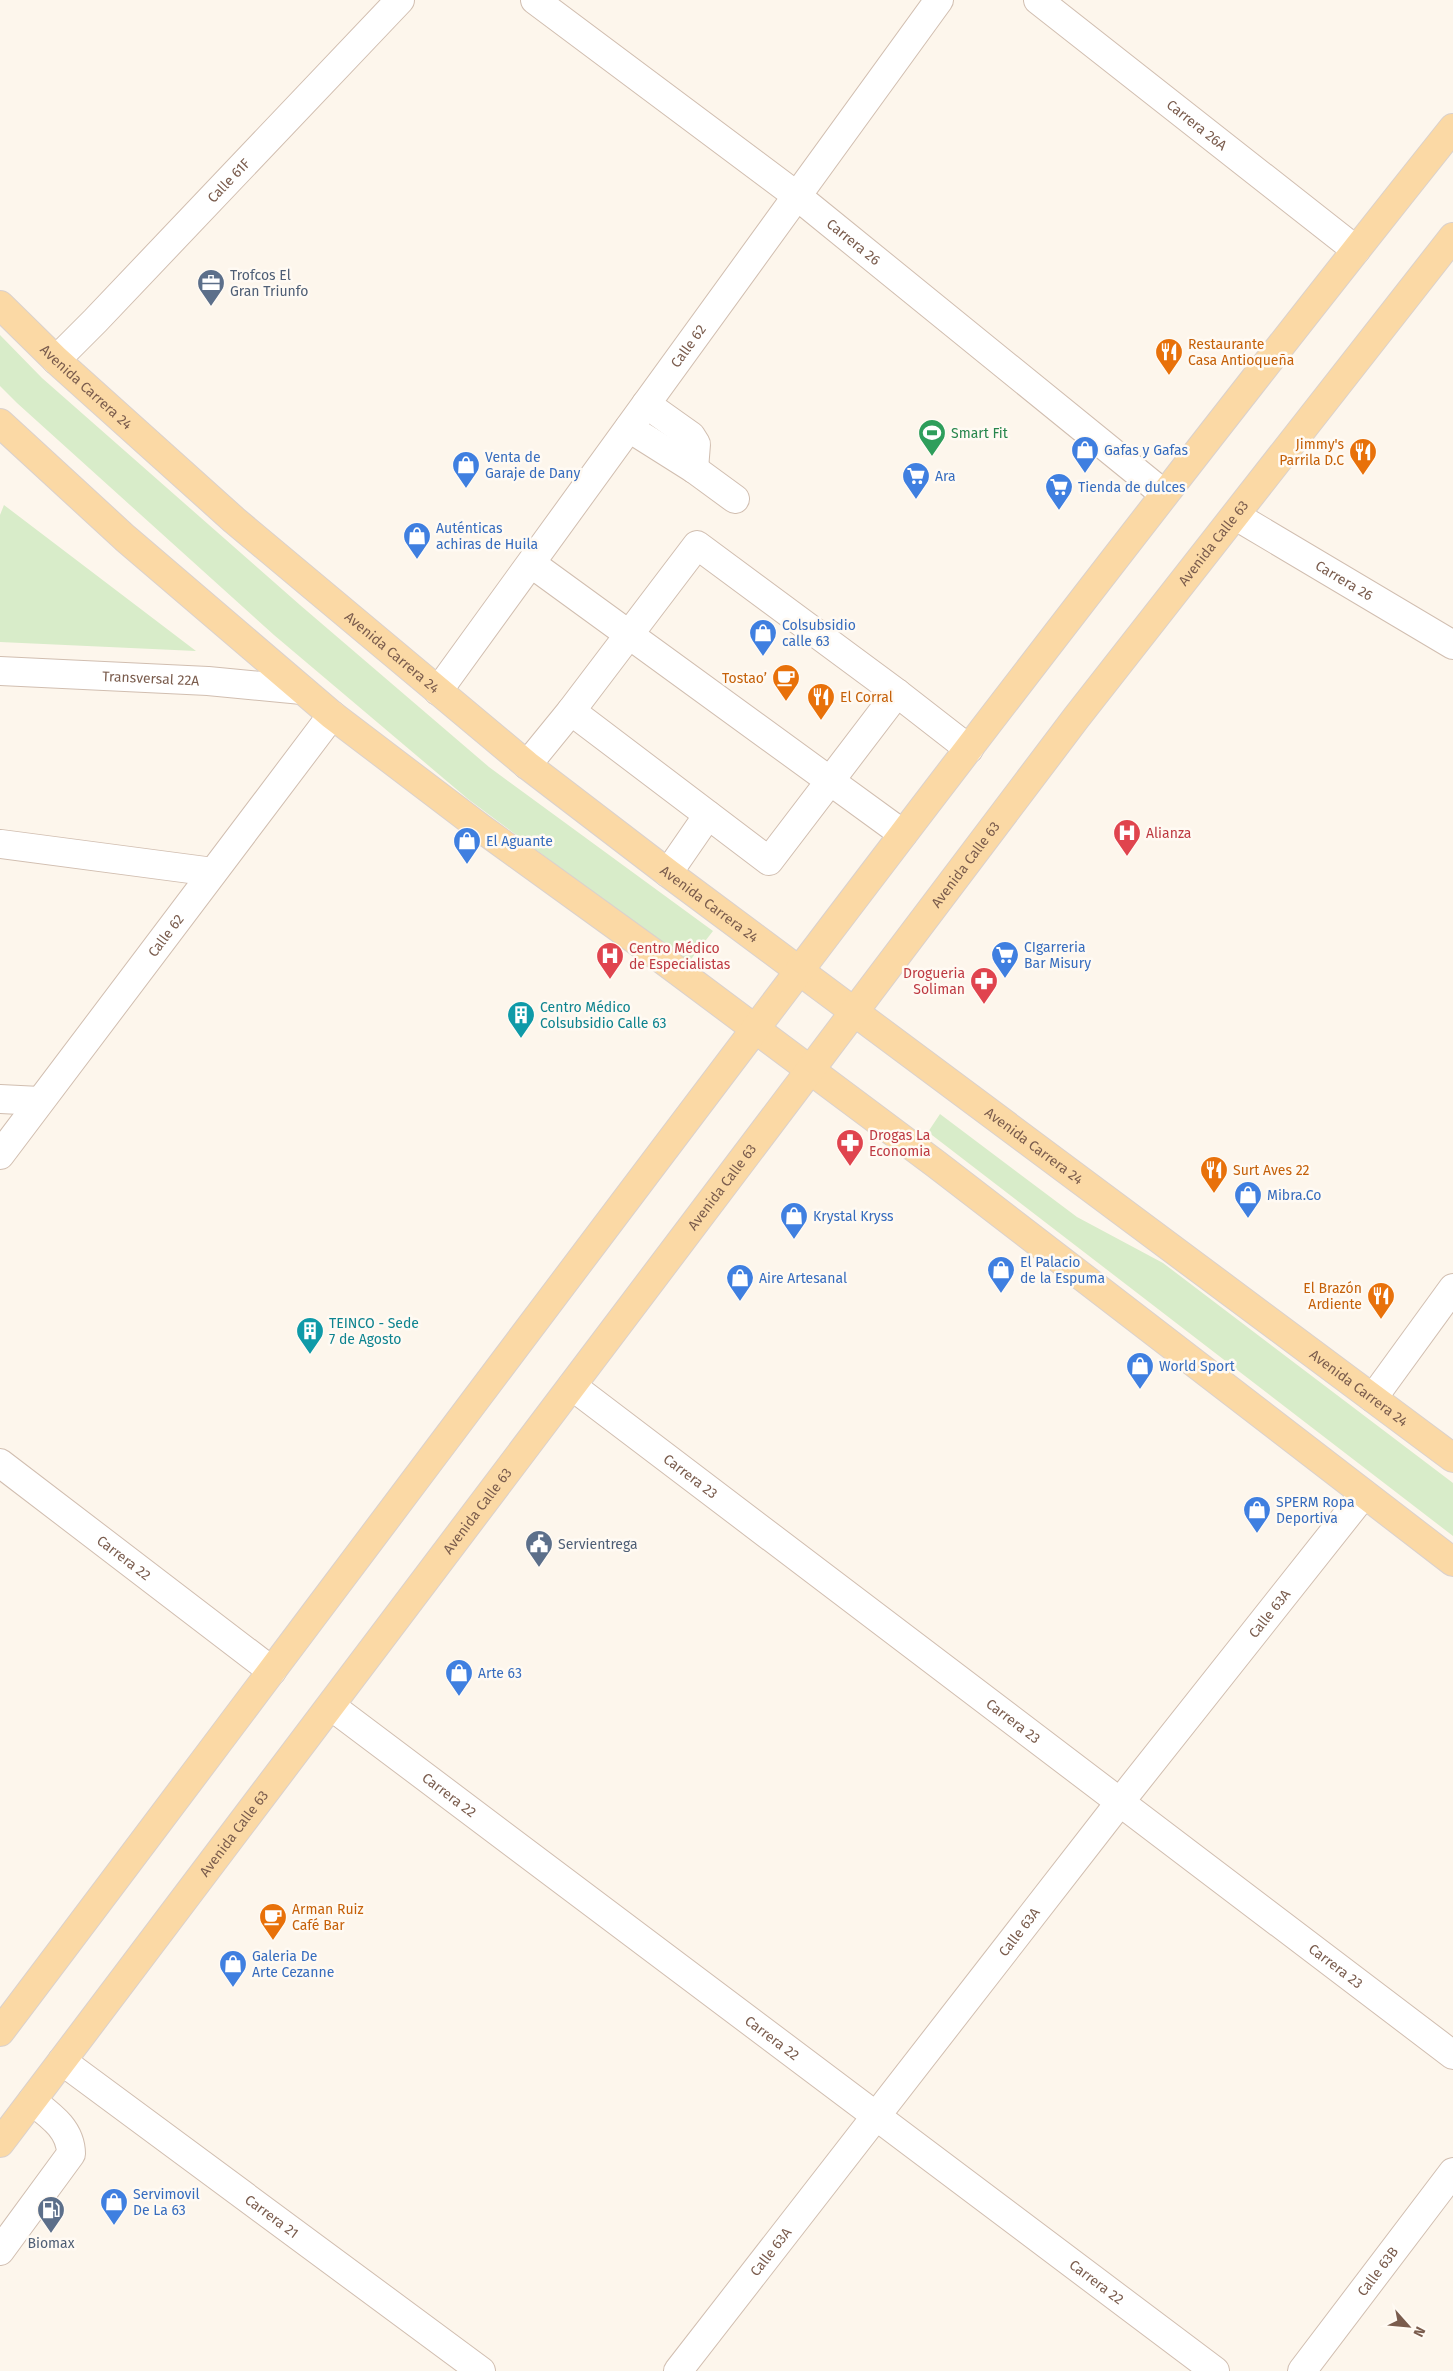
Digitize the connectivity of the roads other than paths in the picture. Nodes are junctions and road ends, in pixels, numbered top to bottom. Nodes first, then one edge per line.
1 (400, 0) edge
2 (535, 0) edge
3 (939, 0) edge
4 (1038, 0) edge
5 (1453, 128) edge
6 (797, 196) junction
7 (1453, 238) edge
8 (1356, 250) junction
9 (0, 305) edge
10 (56, 360) junction
11 (646, 404) junction
12 (0, 423) edge
13 (629, 428) junction
14 (694, 469) junction
15 (1164, 494) junction
16 (735, 499) dead end
17 (1236, 516) junction
18 (532, 564) junction
19 (628, 635) junction
20 (1453, 645) edge
21 (0, 671) edge
22 (302, 690) junction
23 (438, 691) junction
24 (897, 693) junction
25 (571, 711) junction
26 (332, 715) junction
27 (969, 749) junction
28 (527, 765) junction
29 (830, 782) junction
30 (708, 815) junction
31 (903, 834) junction
32 (2, 844) dead end
33 (213, 872) junction
34 (668, 873) junction
35 (799, 971) junction
36 (853, 1011) junction
37 (755, 1028) junction
38 (809, 1069) junction
39 (0, 1099) edge
40 (40, 1101) junction
41 (0, 1155) edge
42 (1453, 1288) edge
43 (572, 1386) junction
44 (1373, 1398) junction
45 (1453, 1458) edge
46 (0, 1463) edge
47 (1364, 1494) junction
48 (1453, 1562) edge
49 (272, 1671) junction
50 (330, 1706) junction
51 (1120, 1802) junction
52 (0, 2032) edge
53 (1453, 2055) edge
54 (62, 2061) junction
55 (32, 2101) junction
56 (877, 2116) junction
57 (0, 2143) edge
58 (1453, 2172) edge
59 (0, 2251) edge
60 (481, 2371) edge
61 (678, 2371) edge
62 (1215, 2371) edge
63 (1302, 2371) edge

1 - 10 street, Calle 61F
2 - 6 street, Carrera 26
3 - 6 street, Calle 62
4 - 8 street, Carrera 26A
5 - 8 main road
6 - 11 street, Calle 62
6 - 15 street, Carrera 26
7 - 17 main road, Avenida Calle 63
8 - 15 main road
9 - 10 main road, Avenida Carrera 24
10 - 23 main road, Avenida Carrera 24
11 - 13 street, Calle 62
11 - 14 street
12 - 22 main road
13 - 14 street
13 - 18 street, Calle 62
14 - 16 street
15 - 27 main road
17 - 20 street, Carrera 26
17 - 36 main road, Avenida Calle 63
18 - 19 street
18 - 23 street, Calle 62
19 - 24 street
19 - 25 street
19 - 29 street
21 - 22 street, Transversal 22A
22 - 26 main road
23 - 28 main road, Avenida Carrera 24
24 - 27 street
24 - 29 street
25 - 28 street
25 - 30 street
26 - 33 street, Calle 62
26 - 37 main road
27 - 31 main road
28 - 34 main road, Avenida Carrera 24
29 - 30 street
29 - 31 street
30 - 34 street
31 - 35 main road
32 - 33 street
33 - 40 street, Calle 62
34 - 35 main road, Avenida Carrera 24
35 - 36 main road, Avenida Carrera 24
35 - 37 main road
36 - 38 main road, Avenida Calle 63
36 - 44 main road, Avenida Carrera 24
37 - 38 main road
37 - 49 main road
38 - 43 main road, Avenida Calle 63
38 - 47 main road
39 - 40 street
40 - 41 street, Calle 62
42 - 44 street
43 - 50 main road, Avenida Calle 63
43 - 51 street, Carrera 23
44 - 45 main road, Avenida Carrera 24
46 - 49 street, Carrera 22
47 - 48 main road
47 - 51 street, Calle 63A
49 - 52 main road
50 - 54 main road, Avenida Calle 63
50 - 56 street, Carrera 22
51 - 53 street, Carrera 23
51 - 56 street, Calle 63A
54 - 55 main road, Avenida Calle 63
54 - 60 street, Carrera 21
55 - 57 main road, Avenida Calle 63
55 - 59 street
56 - 61 street, Calle 63A
56 - 62 street, Carrera 22
58 - 63 street, Calle 63B

